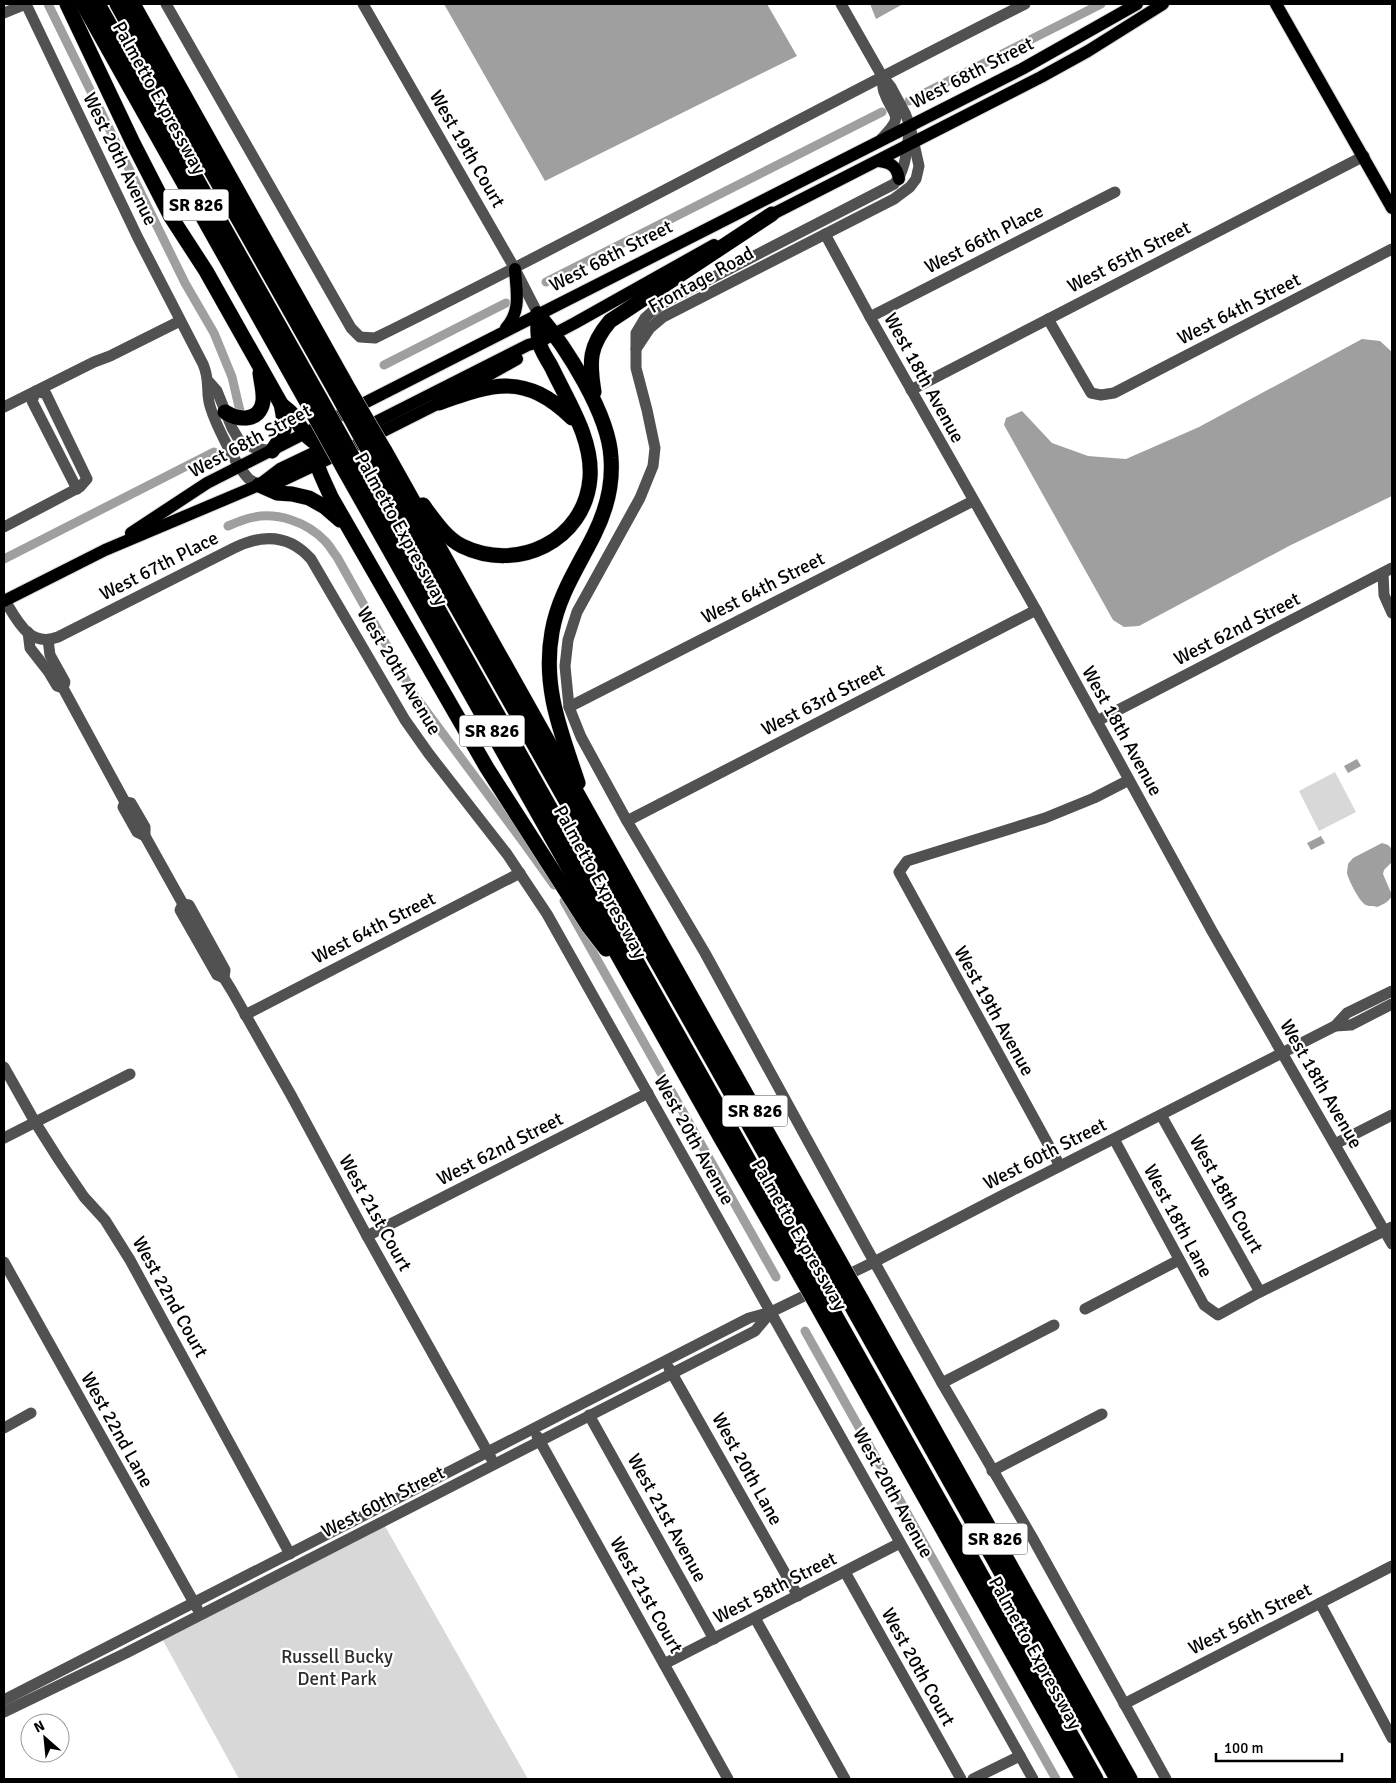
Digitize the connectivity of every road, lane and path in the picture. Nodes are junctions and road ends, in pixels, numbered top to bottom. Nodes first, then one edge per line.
1 (26, 4) edge
2 (67, 4) edge
3 (83, 4) edge
4 (98, 4) edge
5 (117, 4) edge
6 (132, 4) edge
7 (166, 4) edge
8 (364, 4) edge
9 (841, 4) edge
10 (1025, 4) edge
11 (1137, 4) edge
12 (1163, 4) edge
13 (1276, 4) edge
14 (4, 13) edge
15 (882, 76) junction
16 (910, 126) junction
17 (878, 143) junction
18 (910, 144) junction
19 (1364, 156) junction
20 (878, 161) junction
21 (899, 179) junction
22 (1115, 192) dead end
23 (1392, 208) edge
24 (772, 214) junction
25 (835, 215) junction
26 (825, 234) junction
27 (1392, 249) edge
28 (515, 269) junction
29 (538, 314) junction
30 (870, 317) junction
31 (1048, 319) junction
32 (180, 321) junction
33 (503, 332) junction
34 (554, 334) junction
35 (539, 342) junction
36 (636, 350) junction
37 (259, 364) junction
38 (209, 382) junction
39 (342, 389) junction
40 (911, 390) junction
41 (36, 391) junction
42 (315, 403) junction
43 (439, 403) junction
44 (281, 404) junction
45 (4, 407) edge
46 (598, 411) junction
47 (225, 412) junction
48 (343, 414) junction
49 (578, 424) junction
50 (305, 434) junction
51 (272, 450) junction
52 (320, 452) junction
53 (378, 454) junction
54 (240, 466) junction
55 (352, 468) junction
56 (259, 485) junction
57 (76, 489) junction
58 (973, 500) junction
59 (4, 527) edge
60 (348, 528) junction
61 (290, 543) joint
62 (106, 550) junction
63 (1388, 571) edge
64 (4, 601) edge
65 (1036, 610) junction
66 (1392, 613) edge
67 (28, 632) junction
68 (48, 640) junction
69 (63, 688) junction
70 (569, 707) junction
71 (1097, 721) junction
72 (1129, 780) junction
73 (591, 820) junction
74 (627, 821) junction
75 (520, 873) junction
76 (638, 992) junction
77 (1392, 992) edge
78 (1392, 1004) edge
79 (245, 1015) junction
80 (1334, 1026) junction
81 (1282, 1053) junction
82 (4, 1067) edge
83 (130, 1074) dead end
84 (648, 1093) junction
85 (1161, 1114) junction
86 (1392, 1115) edge
87 (35, 1122) junction
88 (4, 1138) edge
89 (1114, 1139) junction
90 (1335, 1144) junction
91 (1060, 1166) junction
92 (1388, 1229) edge
93 (367, 1236) junction
94 (1392, 1244) edge
95 (828, 1254) junction
96 (1180, 1260) junction
97 (4, 1262) edge
98 (874, 1262) junction
99 (802, 1267) junction
100 (1260, 1292) junction
101 (856, 1302) junction
102 (1085, 1309) dead end
103 (771, 1312) junction
104 (829, 1316) junction
105 (1054, 1325) dead end
106 (664, 1361) junction
107 (673, 1373) junction
108 (942, 1383) junction
109 (31, 1413) dead end
110 (1102, 1414) dead end
111 (589, 1415) junction
112 (4, 1428) edge
113 (534, 1428) junction
114 (539, 1441) junction
115 (488, 1452) junction
116 (495, 1464) junction
117 (992, 1471) junction
118 (900, 1543) junction
119 (290, 1554) junction
120 (1392, 1566) edge
121 (845, 1572) junction
122 (798, 1596) junction
123 (194, 1603) junction
124 (1320, 1603) junction
125 (200, 1614) junction
126 (755, 1618) junction
127 (714, 1639) junction
128 (107, 1648) junction
129 (664, 1664) junction
130 (96, 1668) junction
131 (4, 1700) edge
132 (1124, 1704) junction
133 (4, 1712) edge
134 (1392, 1738) edge
135 (1020, 1756) junction
136 (728, 1779) edge
137 (845, 1779) edge
138 (961, 1779) edge
139 (973, 1779) edge
140 (1033, 1779) edge
141 (1083, 1779) edge
142 (1096, 1779) edge
143 (1117, 1779) edge
144 (1130, 1779) edge
145 (1166, 1779) edge

1 - 14 street
1 - 32 street, West 20th Avenue
2 - 37 highway
3 - 42 highway, Palmetto Expressway / SR 826
4 - 42 highway
5 - 39 highway
6 - 39 highway, Palmetto Expressway / SR 826
7 - 28 street, West 68th Street
8 - 28 street, West 19th Court
9 - 15 street
10 - 15 street, West 68th Street
11 - 16 main road, West 68th Street
12 - 18 main road, West 68th Street
13 - 19 main road
15 - 16 street
15 - 17 street
15 - 28 street, West 68th Street
16 - 17 main road, West 68th Street
16 - 18 street
17 - 29 main road, West 68th Street
18 - 20 main road, West 68th Street
18 - 21 street
18 - 26 street, Frontage Road
19 - 23 main road
19 - 31 street, West 65th Street
20 - 21 main road
20 - 24 main road, West 68th Street
21 - 25 street, Frontage Road
22 - 30 street, West 66th Place
24 - 34 main road, West 68th Street
24 - 46 highway
25 - 26 street
25 - 36 street, Frontage Road
26 - 30 street, West 18th Avenue
26 - 36 street, Frontage Road
27 - 31 street, West 64th Street
28 - 29 street, West 19th Court
28 - 33 main road
29 - 33 main road, West 68th Street
29 - 34 highway
29 - 35 highway
30 - 40 street, West 18th Avenue
31 - 40 street, West 65th Street
32 - 38 street, West 20th Avenue
32 - 41 street
33 - 48 main road, West 68th Street
34 - 35 main road, West 68th Street
34 - 46 highway
35 - 43 main road, West 68th Street
35 - 49 highway
35 - 52 main road, West 68th Street
36 - 70 street
37 - 44 highway
37 - 47 highway
38 - 47 street, West 20th Avenue
38 - 54 street, West 20th Avenue
39 - 53 highway, Palmetto Expressway / SR 826, bridge
40 - 58 street, West 18th Avenue
41 - 45 street
41 - 57 street
41 - 57 street
42 - 55 highway, Palmetto Expressway / SR 826, bridge
43 - 49 highway
43 - 52 main road, West 68th Street
44 - 50 highway
44 - 51 highway
46 - 73 highway
47 - 51 street, West 20th Avenue
48 - 50 main road, West 68th Street
48 - 52 highway
49 - 53 highway
50 - 51 main road, West 68th Street
50 - 52 highway
51 - 54 main road, West 68th Street
52 - 56 main road, West 68th Street
52 - 60 highway
53 - 73 highway, Palmetto Expressway / SR 826
53 - 95 highway
54 - 56 street, West 20th Avenue
54 - 62 main road, West 68th Street
55 - 76 highway, Palmetto Expressway / SR 826
55 - 99 highway
56 - 60 highway
56 - 62 main road, West 68th Street
57 - 59 street
58 - 65 street, West 18th Avenue
58 - 70 street, West 64th Street
60 - 76 highway
61 - 68 street, West 67th Place
61 - 75 street, West 20th Avenue
62 - 64 main road, West 68th Street
63 - 66 street
63 - 71 street, West 62nd Street
64 - 67 street, West 21st Court
65 - 71 street, West 18th Avenue
65 - 74 street, West 63rd Street
67 - 68 street, West 21st Court
67 - 69 street, West 21st Court
68 - 69 street, West 21st Court
69 - 79 street, West 21st Court
70 - 74 street
71 - 72 street, West 18th Avenue
72 - 81 street, West 18th Avenue
72 - 91 street, West 19th Avenue
73 - 95 highway, Palmetto Expressway / SR 826
74 - 98 street
75 - 79 street, West 64th Street
75 - 84 street, West 20th Avenue
76 - 99 highway, Palmetto Expressway / SR 826
77 - 80 street, West 60th Street
78 - 80 street, West 60th Street
79 - 93 street, West 21st Court
80 - 81 street, West 60th Street
81 - 85 street, West 60th Street
81 - 90 street, West 18th Avenue
82 - 87 street, West 22nd Court
83 - 87 street
84 - 93 street, West 62nd Street
84 - 103 street, West 20th Avenue
85 - 89 street, West 60th Street
85 - 100 street, West 18th Court
86 - 90 street
87 - 88 street
87 - 119 street, West 22nd Court
89 - 91 street, West 60th Street
89 - 96 street, West 18th Lane
90 - 92 street, West 18th Avenue
91 - 98 street, West 60th Street
92 - 94 street, West 18th Avenue
92 - 100 street
93 - 115 street, West 21st Court
95 - 101 highway, Palmetto Expressway / SR 826, bridge
96 - 100 street, West 18th Lane
96 - 102 street
97 - 123 street, West 22nd Lane
98 - 103 street, West 60th Street
98 - 108 street
99 - 104 highway, Palmetto Expressway / SR 826, bridge
101 - 143 highway
101 - 144 highway, Palmetto Expressway / SR 826
103 - 106 street, West 60th Street
103 - 107 street, West 60th Street
103 - 118 street, West 20th Avenue
104 - 141 highway, Palmetto Expressway / SR 826
104 - 142 highway
105 - 108 street
106 - 107 street, West 20th Lane
106 - 113 street, West 60th Street
107 - 111 street, West 60th Street
107 - 122 street, West 20th Lane
108 - 117 street
109 - 112 street
110 - 117 street
111 - 114 street, West 60th Street
111 - 127 street, West 21st Avenue
113 - 114 street, West 21st Court
113 - 115 street, West 60th Street
114 - 116 street, West 60th Street
114 - 129 street, West 21st Court
115 - 116 street, West 21st Court
115 - 119 street, West 60th Street
116 - 125 street, West 60th Street
117 - 132 street
118 - 121 street, West 58th Street
118 - 135 street, West 20th Avenue
119 - 123 street, West 60th Street
120 - 124 street, West 56th Street
121 - 122 street, West 58th Street
121 - 138 street, West 20th Court
122 - 126 street, West 58th Street
123 - 125 street, West 22nd Lane
123 - 128 street, West 60th Street
124 - 132 street, West 56th Street
124 - 134 street
125 - 130 street, West 60th Street
126 - 127 street, West 58th Street
126 - 137 street
127 - 129 street, West 58th Street
128 - 130 street
128 - 131 street, West 60th Street
129 - 136 street, West 21st Court
130 - 133 street, West 60th Street
132 - 145 street
135 - 139 street
135 - 140 street, West 20th Avenue

